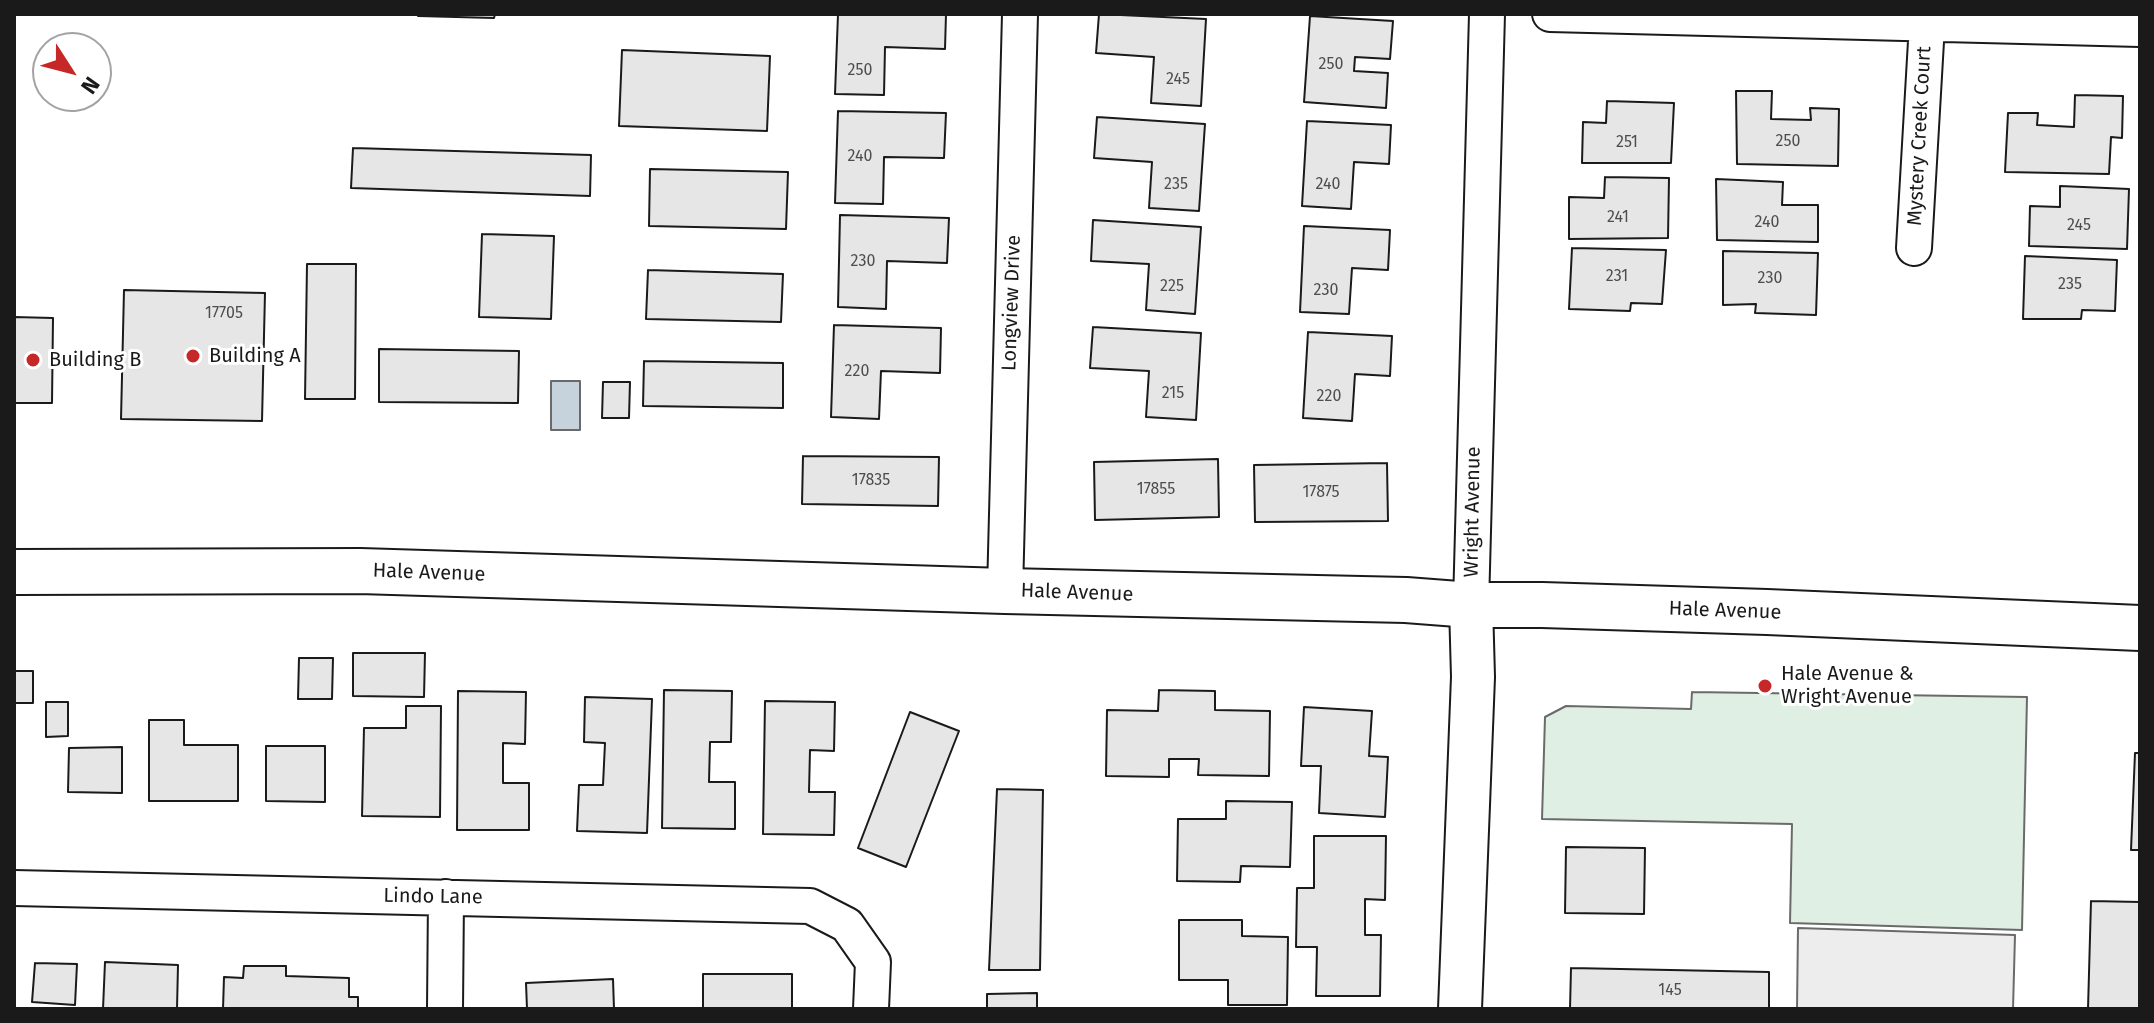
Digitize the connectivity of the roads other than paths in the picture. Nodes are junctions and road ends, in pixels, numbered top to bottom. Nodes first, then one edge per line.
1 (1020, 14) edge
2 (1487, 14) edge
3 (1550, 14) edge
4 (1927, 24) junction
5 (2140, 29) edge
6 (1914, 248) dead end
7 (14, 572) edge
8 (1005, 591) junction
9 (1471, 605) junction
10 (2140, 628) edge
11 (14, 888) edge
12 (446, 897) junction
13 (445, 1009) edge
14 (871, 1009) edge
15 (1460, 1009) edge

1 - 8 street, Longview Drive
2 - 9 street, Wright Avenue
3 - 4 street
4 - 5 street
4 - 6 street, Mystery Creek Court
7 - 8 main road, Hale Avenue
8 - 9 main road, Hale Avenue
9 - 10 main road, Hale Avenue
9 - 15 street, Wright Avenue
11 - 12 street, Lindo Lane
12 - 13 street
12 - 14 street, Lindo Lane

